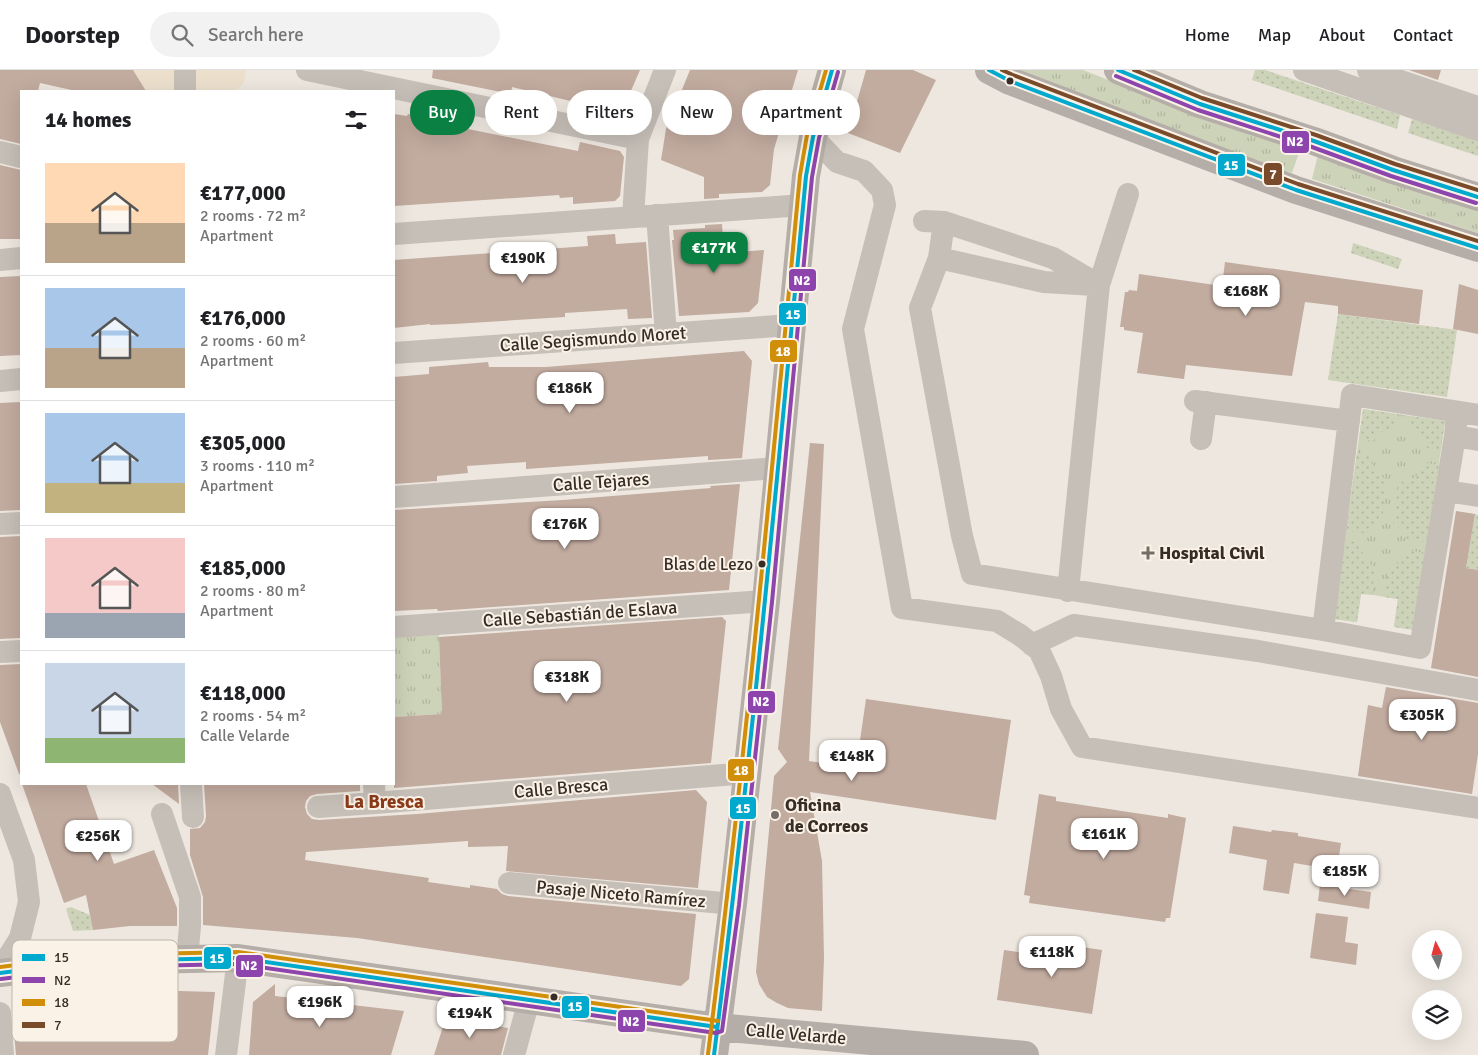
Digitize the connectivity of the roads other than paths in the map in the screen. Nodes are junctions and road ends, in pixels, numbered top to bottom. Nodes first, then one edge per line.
1 (307, 70) edge
2 (665, 70) edge
3 (832, 70) edge
4 (989, 70) edge
5 (1118, 70) edge
6 (1304, 70) edge
7 (1368, 70) edge
8 (1478, 107) edge
9 (1478, 130) edge
10 (812, 137) junction
11 (638, 139) junction
12 (0, 152) edge
13 (20, 156) edge
14 (1128, 194) dead end
15 (1478, 197) edge
16 (803, 204) junction
17 (657, 215) junction
18 (633, 217) junction
19 (395, 234) edge
20 (1478, 248) edge
21 (20, 258) edge
22 (939, 258) junction
23 (0, 260) edge
24 (1098, 285) junction
25 (791, 325) junction
26 (666, 334) junction
27 (395, 353) edge
28 (20, 379) edge
29 (0, 381) edge
30 (1467, 413) edge
31 (1349, 421) junction
32 (1455, 436) junction
33 (1201, 439) dead end
34 (1478, 440) edge
35 (778, 468) junction
36 (1446, 491) junction
37 (395, 496) edge
38 (1478, 496) edge
39 (20, 523) edge
40 (0, 524) edge
41 (1068, 590) junction
42 (766, 601) junction
43 (395, 627) edge
44 (1323, 630) junction
45 (1032, 645) junction
46 (20, 651) edge
47 (0, 652) edge
48 (1478, 690) edge
49 (748, 773) junction
50 (191, 785) edge
51 (375, 793) edge
52 (0, 794) edge
53 (318, 806) dead end
54 (1478, 808) edge
55 (162, 814) dead end
56 (193, 817) dead end
57 (509, 883) dead end
58 (732, 904) junction
59 (19, 940) edge
60 (12, 951) edge
61 (238, 958) junction
62 (178, 959) edge
63 (187, 959) junction
64 (0, 971) edge
65 (529, 1000) junction
66 (0, 1013) edge
67 (717, 1027) junction
68 (993, 1054) edge
69 (3, 1055) edge
70 (226, 1055) edge
71 (514, 1055) edge
72 (714, 1055) edge
73 (1025, 1055) edge

1 - 11 street
2 - 11 street
3 - 10 main road
4 - 20 main road
5 - 15 main road
6 - 9 street
7 - 8 street
10 - 16 main road
10 - 45 street
11 - 18 street
12 - 13 street
14 - 24 street
16 - 17 street
16 - 25 main road
17 - 18 street
17 - 26 street
18 - 19 street
21 - 23 street
22 - 24 street
22 - 24 street
22 - 41 street
24 - 41 street
25 - 26 street, Calle Segismundo Moret
25 - 35 main road
26 - 27 street, Calle Segismundo Moret
28 - 29 street
30 - 31 street
30 - 32 street
31 - 33 street
31 - 44 street
32 - 34 street
32 - 36 street
35 - 37 street, Calle Tejares
35 - 42 main road
36 - 38 street
36 - 44 street
39 - 40 street
41 - 44 street
42 - 43 street, Calle Sebastián de Eslava
42 - 49 main road
45 - 48 street
45 - 54 street
46 - 47 street
49 - 51 street, Calle Bresca
49 - 58 main road
50 - 56 street
51 - 53 street, Calle Bresca
52 - 59 street
55 - 63 street
57 - 58 street, Pasaje Niceto Ramírez
58 - 67 main road
60 - 64 street
61 - 63 main road, Calle Velarde
61 - 65 main road, Calle Velarde
61 - 70 street
62 - 63 main road, Calle Velarde
65 - 67 main road, Calle Velarde
65 - 71 street
66 - 69 street
67 - 68 main road, Calle Velarde
67 - 72 main road
68 - 73 main road, Calle Velarde

